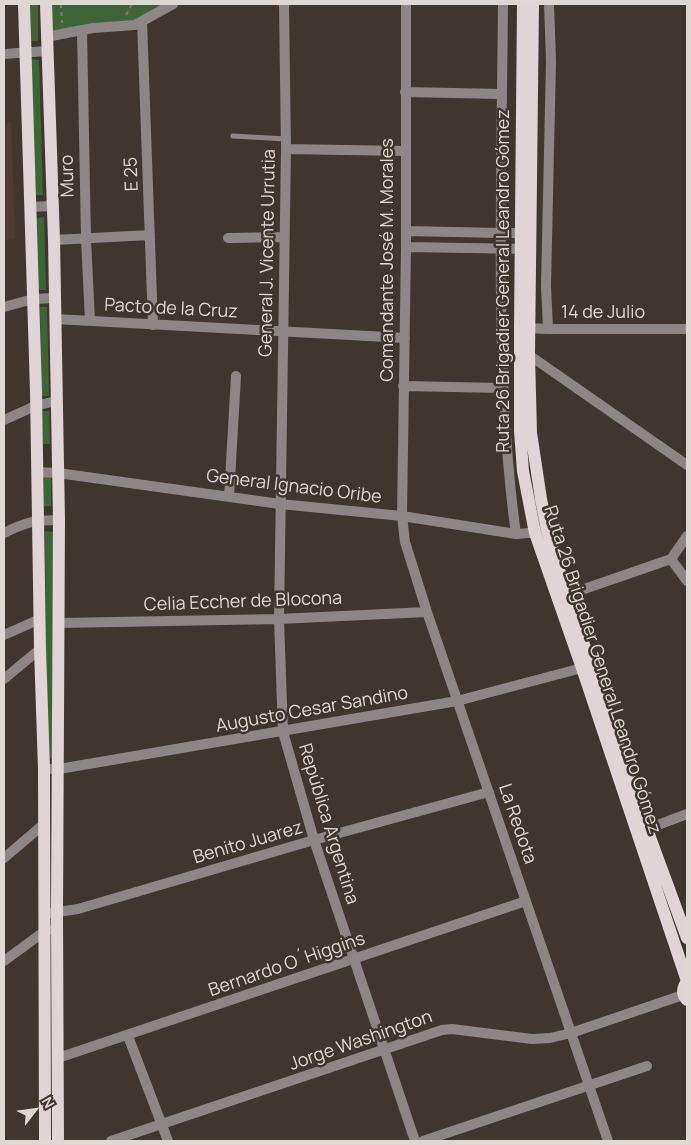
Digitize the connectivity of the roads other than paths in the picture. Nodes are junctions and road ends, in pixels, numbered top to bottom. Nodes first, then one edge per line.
1 (24, 4) edge
2 (46, 4) edge
3 (173, 4) edge
4 (284, 4) edge
5 (406, 4) edge
6 (502, 4) edge
7 (523, 4) edge
8 (533, 4) edge
9 (549, 4) edge
10 (142, 22) junction
11 (82, 30) junction
12 (46, 37) junction
13 (26, 51) junction
14 (47, 51) junction
15 (4, 54) edge
16 (405, 92) junction
17 (502, 94) junction
18 (233, 136) dead end
19 (286, 144) junction
20 (405, 151) junction
21 (52, 206) junction
22 (30, 207) junction
23 (406, 231) junction
24 (526, 232) junction
25 (500, 233) junction
26 (150, 235) junction
27 (284, 237) junction
28 (228, 238) dead end
29 (86, 239) junction
30 (54, 240) junction
31 (406, 247) junction
32 (500, 248) junction
33 (526, 249) junction
34 (55, 298) junction
35 (33, 299) junction
36 (4, 307) edge
37 (55, 319) junction
38 (90, 321) junction
39 (153, 325) junction
40 (525, 328) junction
41 (548, 329) junction
42 (687, 329) edge
43 (283, 332) junction
44 (405, 338) junction
45 (525, 354) junction
46 (236, 376) dead end
47 (403, 386) junction
48 (502, 388) junction
49 (56, 401) junction
50 (35, 406) junction
51 (4, 420) edge
52 (687, 466) edge
53 (36, 472) junction
54 (58, 473) junction
55 (229, 497) junction
56 (280, 504) junction
57 (402, 516) junction
58 (38, 520) junction
59 (59, 520) junction
60 (541, 532) junction
61 (4, 533) edge
62 (516, 534) junction
63 (687, 536) edge
64 (671, 559) junction
65 (687, 581) edge
66 (567, 594) junction
67 (427, 612) junction
68 (279, 618) junction
69 (40, 619) junction
70 (60, 623) junction
71 (4, 635) edge
72 (40, 649) junction
73 (582, 668) junction
74 (4, 679) edge
75 (457, 701) junction
76 (283, 732) junction
77 (44, 769) junction
78 (59, 769) junction
79 (489, 792) junction
80 (687, 814) edge
81 (44, 824) junction
82 (647, 829) junction
83 (314, 840) junction
84 (4, 858) edge
85 (526, 901) junction
86 (51, 913) junction
87 (51, 930) junction
88 (687, 938) edge
89 (353, 959) junction
90 (4, 961) edge
91 (687, 981) edge
92 (685, 997) edge
93 (571, 1033) junction
94 (128, 1036) junction
95 (384, 1051) junction
96 (58, 1058) junction
97 (647, 1066) dead end
98 (589, 1084) junction
99 (162, 1125) junction
100 (44, 1141) edge
101 (58, 1141) edge
102 (111, 1141) edge
103 (168, 1141) edge
104 (415, 1141) edge
105 (423, 1141) edge
106 (608, 1141) edge

1 - 13 main road
2 - 12 main road
3 - 10 street
4 - 19 street, General J. Vicente Urrutia
5 - 16 street, Comandante José M. Morales
6 - 17 street
7 - 24 main road, Ruta 26 Brigadier General Leandro Gómez
8 - 24 main road, Ruta 26 Brigadier General Leandro Gómez
9 - 41 street
10 - 11 street
10 - 26 street, E 25
11 - 12 street
11 - 29 street, Muro
12 - 14 main road
13 - 14 street
13 - 15 street
13 - 22 main road
14 - 21 main road
16 - 17 street
16 - 20 street, Comandante José M. Morales
17 - 25 street
18 - 19 lane
19 - 20 street
19 - 27 street, General J. Vicente Urrutia
20 - 23 street, Comandante José M. Morales
21 - 22 street
21 - 30 main road
22 - 35 main road
23 - 25 street
23 - 31 street, Comandante José M. Morales
24 - 25 street
24 - 33 main road, Ruta 26 Brigadier General Leandro Gómez
25 - 32 street
26 - 29 street
26 - 39 street, E 25
27 - 28 street
27 - 43 street, General J. Vicente Urrutia
29 - 30 street
29 - 38 street, Muro
30 - 34 main road
31 - 32 street
31 - 44 street, Comandante José M. Morales
32 - 33 street
32 - 48 street
33 - 40 main road, Ruta 26 Brigadier General Leandro Gómez
34 - 35 street
34 - 37 main road
35 - 36 street
35 - 50 main road
37 - 38 street, Pacto de la Cruz
37 - 49 main road
38 - 39 street, Pacto de la Cruz
39 - 43 street, Pacto de la Cruz
40 - 41 street, 14 de Julio
40 - 45 main road, Ruta 26 Brigadier General Leandro Gómez
41 - 42 street, 14 de Julio
43 - 44 street, Pacto de la Cruz
43 - 56 street, General J. Vicente Urrutia
44 - 47 street, Comandante José M. Morales
45 - 52 street
45 - 60 main road, Ruta 26 Brigadier General Leandro Gómez
46 - 55 street
47 - 48 street
47 - 57 street, Comandante José M. Morales
48 - 62 street
49 - 50 street
49 - 54 main road
50 - 51 street
50 - 53 main road
53 - 54 street, General Ignacio Oribe
53 - 58 main road
54 - 55 street, General Ignacio Oribe
54 - 59 main road
55 - 56 street, General Ignacio Oribe
56 - 57 street, General Ignacio Oribe
56 - 68 street, República Argentina
57 - 62 street, General Ignacio Oribe
57 - 67 street, La Redota
58 - 59 street
58 - 61 street
58 - 69 main road
59 - 70 main road
60 - 62 street, General Ignacio Oribe
60 - 66 main road, Ruta 26 Brigadier General Leandro Gómez
60 - 73 main road, Ruta 26 Brigadier General Leandro Gómez
63 - 64 street
64 - 65 street
64 - 66 street
66 - 82 main road, Ruta 26 Brigadier General Leandro Gómez
67 - 68 street, Celia Eccher de Blocona
67 - 75 street, La Redota
68 - 70 street, Celia Eccher de Blocona
68 - 76 street, República Argentina
69 - 71 street
69 - 72 main road
70 - 78 main road
72 - 74 street
72 - 77 main road
73 - 75 street, Augusto Cesar Sandino
73 - 91 main road, Ruta 26 Brigadier General Leandro Gómez
75 - 76 street, Augusto Cesar Sandino
75 - 79 street, La Redota
76 - 78 street, Augusto Cesar Sandino
76 - 83 street, República Argentina
77 - 78 street, Augusto Cesar Sandino
77 - 81 main road
78 - 86 main road
79 - 83 street, Benito Juarez
79 - 85 street, La Redota
80 - 82 street
81 - 84 street
81 - 86 main road
82 - 88 main road, Ruta 26 Brigadier General Leandro Gómez
83 - 86 street, Benito Juarez
83 - 89 street, República Argentina
85 - 89 street, Bernardo O´Higgins
85 - 93 street, La Redota
86 - 87 main road
87 - 90 street
87 - 96 main road
87 - 100 main road
89 - 94 street, Bernardo O´Higgins
89 - 95 street, República Argentina
91 - 92 main road
92 - 93 street, Jorge Washington
93 - 95 street, Jorge Washington
93 - 98 street, La Redota
94 - 96 street, Bernardo O´Higgins
94 - 99 street
95 - 99 street, Jorge Washington
95 - 104 street, República Argentina
96 - 101 main road
97 - 98 street
98 - 105 street
98 - 106 street, La Redota
99 - 102 street, Jorge Washington
99 - 103 street

